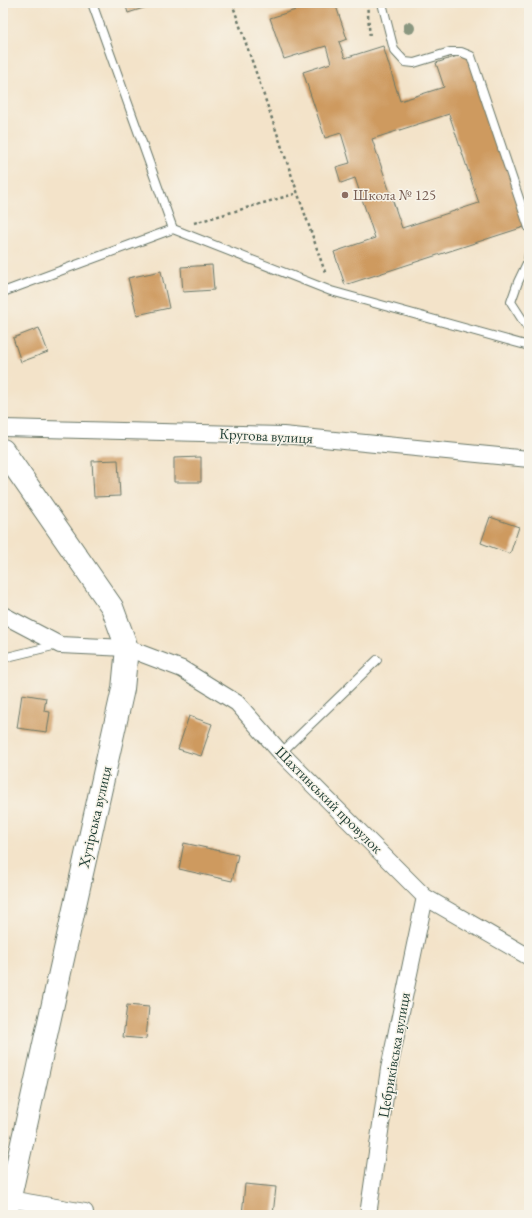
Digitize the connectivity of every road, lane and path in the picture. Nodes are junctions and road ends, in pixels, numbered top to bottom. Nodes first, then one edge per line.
1 (92, 3) edge
2 (232, 3) edge
3 (367, 3) edge
4 (382, 3) edge
5 (370, 38) dead end
6 (298, 193) junction
7 (529, 228) edge
8 (173, 229) junction
9 (529, 253) edge
10 (332, 291) junction
11 (3, 292) edge
12 (529, 330) edge
13 (529, 346) edge
14 (3, 428) edge
15 (3, 450) edge
16 (529, 459) edge
17 (3, 615) edge
18 (60, 645) junction
19 (127, 648) junction
20 (3, 658) edge
21 (377, 660) dead end
22 (281, 753) junction
23 (425, 896) junction
24 (529, 957) edge
25 (6, 1202) edge
26 (85, 1215) edge
27 (368, 1215) edge

1 - 8 lane
2 - 6 path
3 - 5 path
4 - 7 lane
6 - 8 path
6 - 10 path
8 - 10 lane
8 - 11 lane
9 - 12 lane
10 - 13 lane
14 - 16 street, Кругова вулиця
15 - 19 main road, Хутірська вулиця
17 - 18 street
18 - 19 street, Шахтинський провулок
18 - 20 lane
19 - 22 street, Шахтинський провулок
19 - 25 main road, Хутірська вулиця
21 - 22 lane
22 - 23 street, Шахтинський провулок
23 - 24 street, Шахтинський провулок
23 - 27 street, Цебриківська вулиця
25 - 26 street

